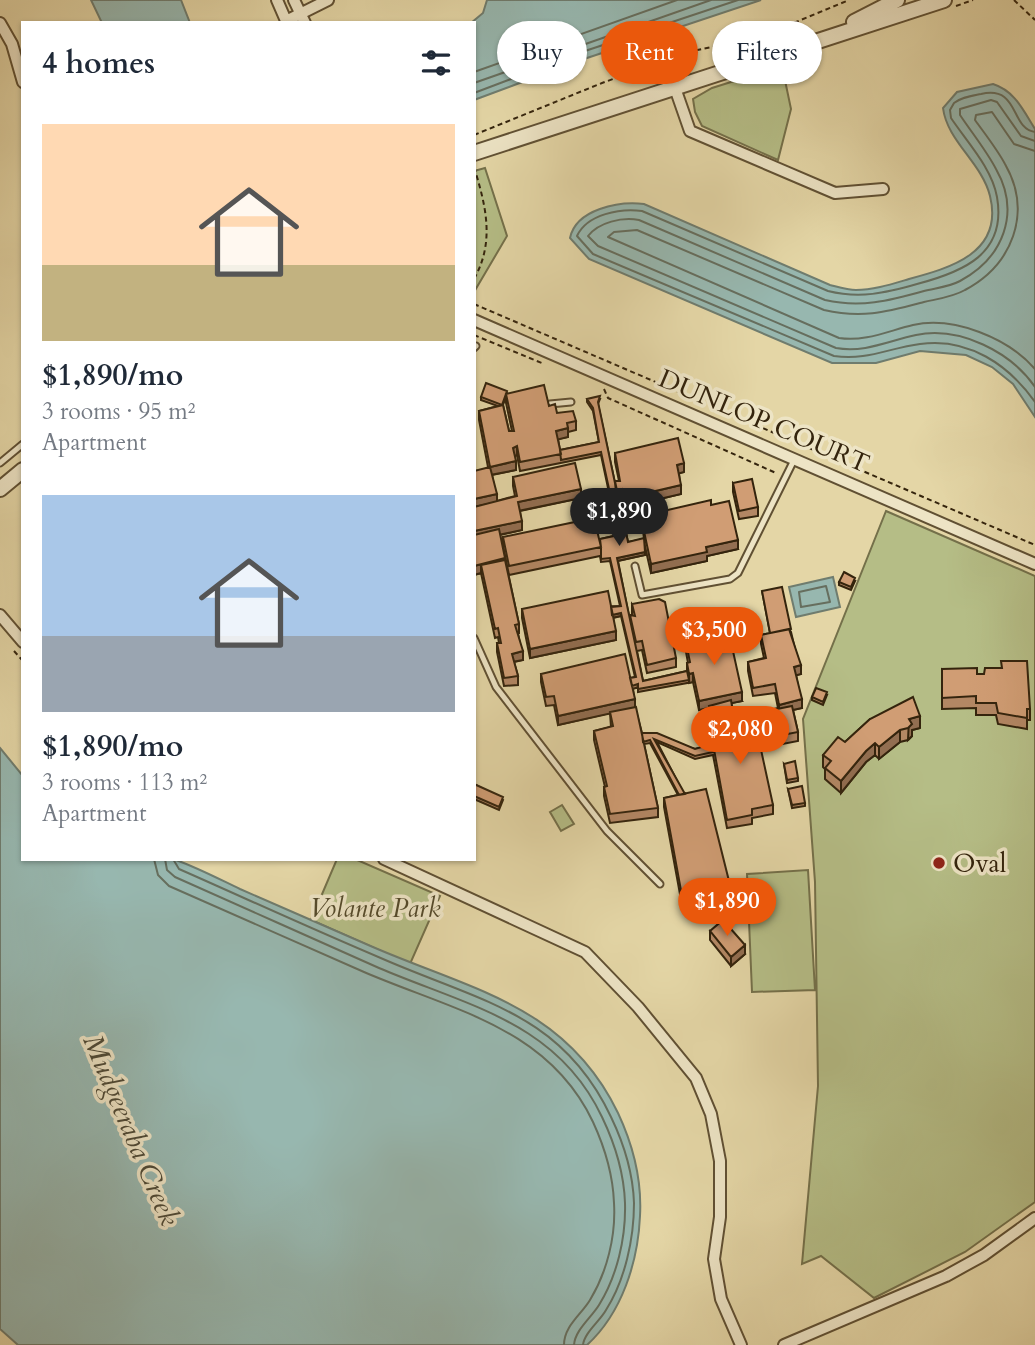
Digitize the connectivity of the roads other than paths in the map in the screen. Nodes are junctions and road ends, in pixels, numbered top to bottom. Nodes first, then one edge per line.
1 (277, 0) edge
2 (294, 0) edge
3 (328, 0) edge
4 (897, 0) edge
5 (944, 0) edge
6 (303, 18) edge
7 (287, 21) edge
8 (0, 23) edge
9 (822, 38) joint
10 (21, 75) edge
11 (712, 75) edge
12 (675, 88) junction
13 (476, 152) edge
14 (883, 189) dead end
15 (476, 321) edge
16 (571, 402) dead end
17 (550, 404) edge
18 (21, 446) edge
19 (794, 459) junction
20 (0, 463) edge
21 (21, 472) edge
22 (0, 489) edge
23 (1035, 564) edge
24 (635, 566) dead end
25 (0, 615) edge
26 (21, 640) edge
27 (476, 642) edge
28 (388, 861) edge
29 (660, 884) dead end
30 (1035, 1218) edge
31 (741, 1345) edge
32 (783, 1345) edge

1 - 7 street
2 - 6 street
3 - 6 street
4 - 9 street
5 - 9 street
8 - 10 street
11 - 12 street
12 - 13 street
12 - 14 street
15 - 19 street, DUNLOP COURT
16 - 17 lane
18 - 20 lane
19 - 23 street, DUNLOP COURT
19 - 24 lane
21 - 22 street
25 - 26 street
27 - 29 lane
28 - 31 street
30 - 32 street

